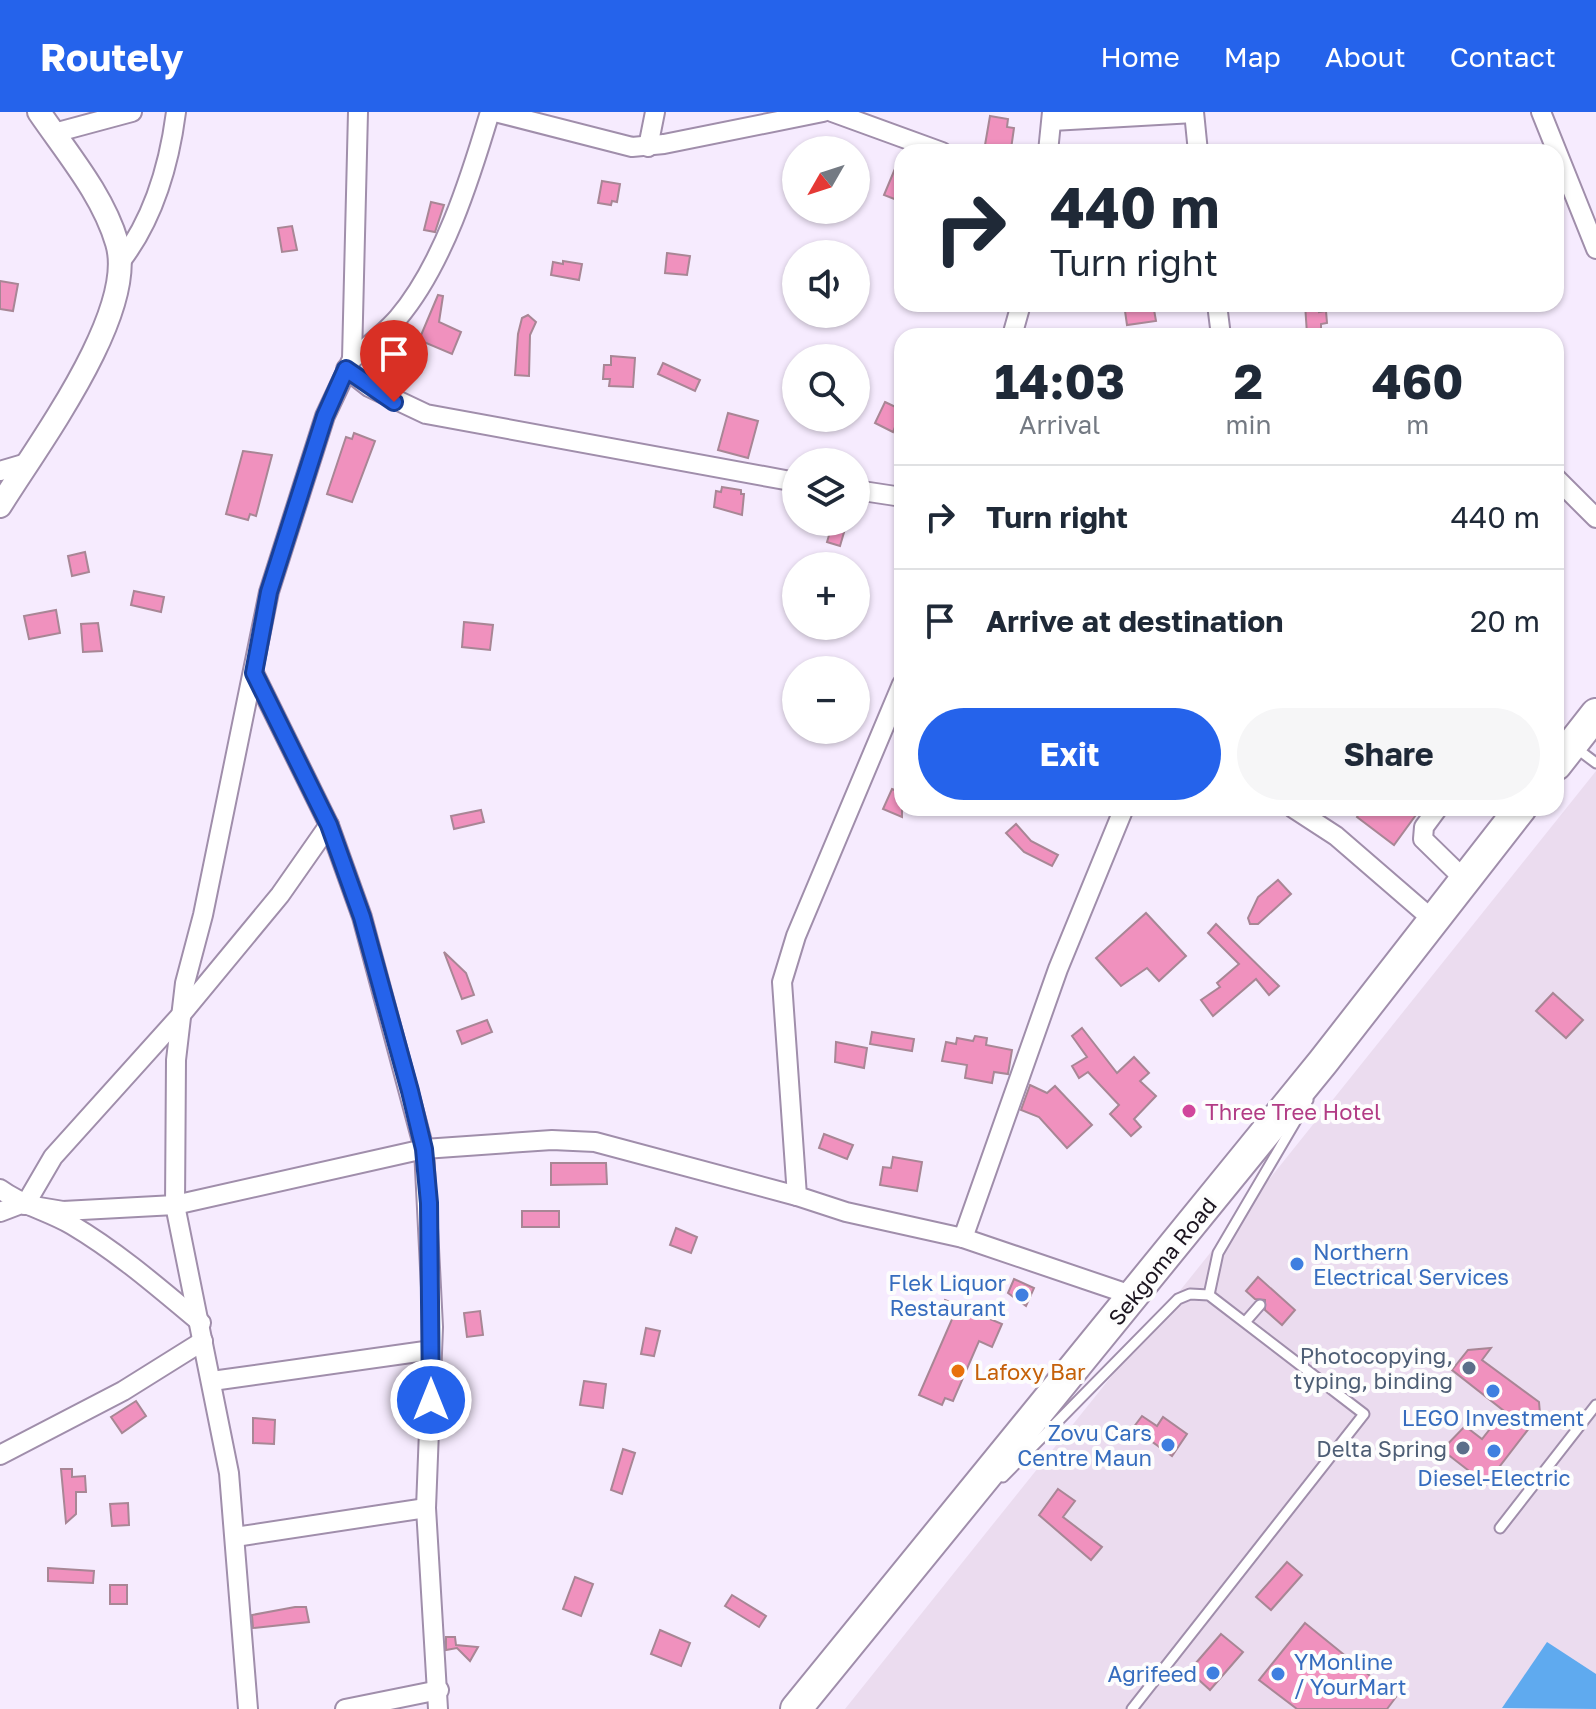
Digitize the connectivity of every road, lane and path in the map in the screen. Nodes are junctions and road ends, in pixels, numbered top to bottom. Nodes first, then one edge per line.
1 (39, 112) edge
2 (132, 112) edge
3 (176, 112) edge
4 (358, 112) edge
5 (492, 112) edge
6 (655, 112) edge
7 (823, 112) edge
8 (832, 112) edge
9 (1541, 112) edge
10 (1194, 113) edge
11 (1052, 116) edge
12 (54, 133) junction
13 (920, 144) edge
14 (1049, 144) edge
15 (1197, 144) edge
16 (1554, 144) edge
17 (648, 147) junction
18 (1564, 169) edge
19 (1596, 249) edge
20 (121, 261) junction
21 (349, 364) junction
22 (27, 463) junction
23 (0, 471) edge
24 (782, 479) edge
25 (1564, 486) edge
26 (870, 492) edge
27 (894, 496) edge
28 (0, 506) edge
29 (1596, 518) edge
30 (254, 673) junction
31 (894, 703) edge
32 (1596, 714) edge
33 (1564, 755) edge
34 (1596, 763) edge
35 (1121, 816) edge
36 (1305, 816) edge
37 (1432, 816) edge
38 (1515, 816) edge
39 (329, 825) junction
40 (1464, 879) junction
41 (1432, 919) junction
42 (180, 1016) junction
43 (1323, 1062) junction
44 (424, 1149) junction
45 (0, 1189) edge
46 (797, 1196) junction
47 (23, 1205) junction
48 (175, 1205) junction
49 (0, 1212) edge
50 (963, 1238) junction
51 (1209, 1295) junction
52 (1134, 1296) junction
53 (1260, 1305) dead end
54 (1246, 1321) junction
55 (202, 1332) junction
56 (432, 1350) junction
57 (212, 1381) junction
58 (1596, 1405) edge
59 (0, 1455) edge
60 (426, 1508) junction
61 (1500, 1528) dead end
62 (235, 1537) junction
63 (894, 1589) junction
64 (439, 1700) edge
65 (248, 1709) edge
66 (345, 1709) edge
67 (796, 1709) edge
68 (1132, 1709) edge

1 - 12 street
2 - 12 street
3 - 20 street
4 - 21 street
5 - 17 street
5 - 21 street
6 - 17 street
7 - 17 street
8 - 13 street
9 - 16 street
10 - 11 street
10 - 15 street
11 - 14 street
12 - 20 street
18 - 19 street
20 - 22 street
21 - 24 street
21 - 30 street
22 - 23 street
22 - 28 street
25 - 29 street
26 - 27 street
30 - 39 street
30 - 42 street
31 - 46 street
32 - 33 highway
33 - 34 lane
35 - 50 street
36 - 41 street
37 - 40 street
38 - 40 highway, Sekgoma Road
39 - 42 street
39 - 44 street
40 - 41 highway, Sekgoma Road
41 - 43 highway, Sekgoma Road
42 - 47 street
42 - 48 street
43 - 51 lane
43 - 52 highway, Sekgoma Road
44 - 46 street
44 - 48 street
44 - 56 street
45 - 47 street
46 - 50 street
47 - 48 street
47 - 49 street
47 - 55 street
48 - 55 street
50 - 52 street
51 - 54 lane
51 - 63 lane
52 - 63 highway, Sekgoma Road
53 - 54 lane
54 - 68 lane
55 - 57 street
55 - 59 street
56 - 57 street
56 - 60 street
57 - 62 street
58 - 61 lane
60 - 62 street
60 - 64 street
62 - 65 street
63 - 67 highway, Sekgoma Road
64 - 66 street

